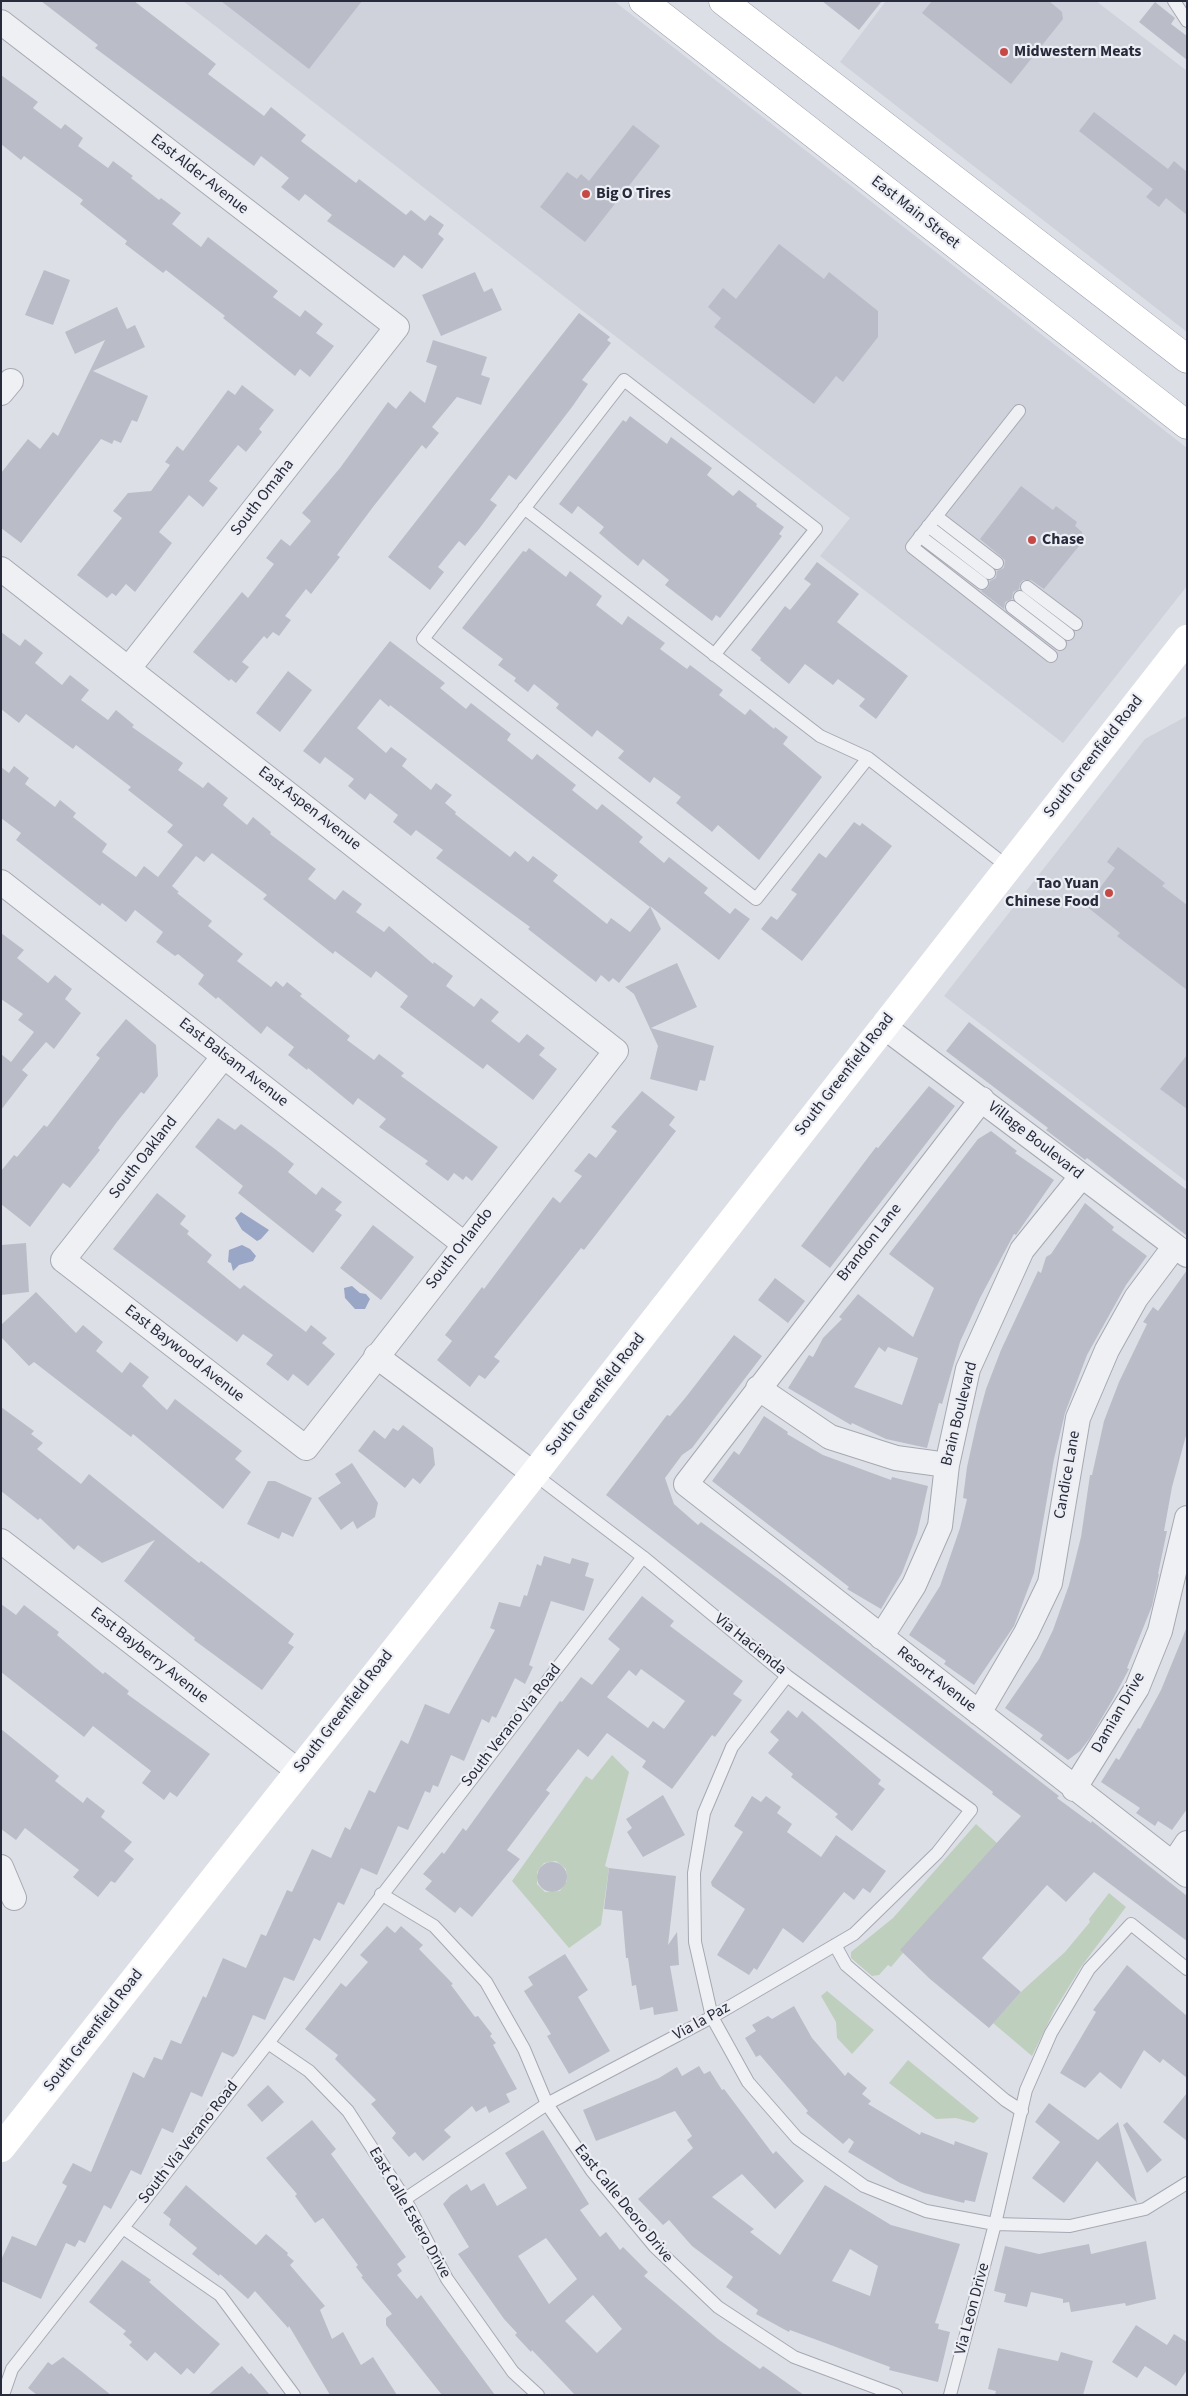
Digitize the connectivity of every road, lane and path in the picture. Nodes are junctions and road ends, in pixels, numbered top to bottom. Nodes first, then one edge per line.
1 (643, 1) edge
2 (723, 1) edge
3 (1174, 1) edge
4 (1187, 21) edge
5 (1, 22) edge
6 (397, 327) joint
7 (1187, 359) edge
8 (1018, 411) dead end
9 (1187, 425) edge
10 (524, 508) junction
11 (936, 516) junction
12 (924, 531) junction
13 (1, 569) edge
14 (1068, 634) joint
15 (1187, 639) edge
16 (714, 655) junction
17 (1051, 656) dead end
18 (129, 668) junction
19 (868, 758) junction
20 (1008, 867) junction
21 (1, 882) edge
22 (883, 1026) junction
23 (616, 1050) joint
24 (224, 1056) junction
25 (982, 1099) junction
26 (1081, 1177) junction
27 (464, 1244) junction
28 (1181, 1250) edge
29 (63, 1260) joint
30 (376, 1356) junction
31 (758, 1388) junction
32 (306, 1448) joint
33 (947, 1465) junction
34 (534, 1474) junction
35 (686, 1484) joint
36 (1187, 1518) edge
37 (1, 1541) edge
38 (643, 1557) junction
39 (881, 1637) junction
40 (788, 1676) junction
41 (979, 1713) junction
42 (298, 1771) junction
43 (1074, 1789) junction
44 (971, 1810) joint
45 (1187, 1843) edge
46 (1, 1866) edge
47 (1180, 1870) edge
48 (381, 1894) junction
49 (14, 1898) dead end
50 (835, 1945) junction
51 (1187, 1968) edge
52 (712, 2017) junction
53 (268, 2043) junction
54 (547, 2104) junction
55 (1022, 2111) junction
56 (1, 2148) edge
57 (1187, 2183) edge
58 (405, 2199) junction
59 (995, 2224) junction
60 (123, 2228) junction
61 (3, 2395) edge
62 (294, 2395) edge
63 (538, 2395) edge
64 (896, 2395) edge
65 (950, 2395) edge

1 - 9 main road, East Main Street
2 - 7 main road
3 - 4 lane
5 - 6 street, East Alder Avenue
6 - 18 street, South Omaha
8 - 11 lane
10 - 16 lane
10 - 16 lane
10 - 19 lane
11 - 12 lane
11 - 12 lane
12 - 17 lane
13 - 18 street, East Aspen Avenue
14 - 14 lane
15 - 20 main road, South Greenfield Road
16 - 19 lane
18 - 23 street, East Aspen Avenue
19 - 20 lane
20 - 22 main road, South Greenfield Road
21 - 24 street, East Balsam Avenue
22 - 25 street, Village Boulevard
22 - 34 main road, South Greenfield Road
23 - 27 street, South Orlando
24 - 27 street, East Balsam Avenue
24 - 29 street, South Oakland
25 - 26 street, Village Boulevard
25 - 31 street, Brandon Lane
26 - 28 street, Village Boulevard
26 - 33 street, Brain Boulevard
27 - 30 street, South Orlando
28 - 41 street, Candice Lane
29 - 32 street, East Baywood Avenue
30 - 32 street, South Orlando
30 - 34 street
31 - 33 street
31 - 35 street, Brandon Lane
33 - 39 street, Brain Boulevard
34 - 38 lane, Via Hacienda
34 - 42 main road, South Greenfield Road
35 - 39 street, Resort Avenue
36 - 43 street, Damian Drive
37 - 42 street, East Bayberry Avenue
38 - 40 lane, Via Hacienda
38 - 48 lane, South Verano Via Road
39 - 41 street, Resort Avenue
40 - 44 lane, Via Hacienda
40 - 52 lane
41 - 43 street, Resort Avenue
42 - 56 main road, South Greenfield Road
43 - 47 street, Resort Avenue
44 - 50 lane, Via la Paz
45 - 47 street
46 - 49 street
48 - 53 lane, South Via Verano Road
48 - 54 lane, East Calle Deoro Drive
50 - 52 lane, Via la Paz
50 - 55 lane
51 - 55 lane, Via Leon Drive
52 - 54 lane, Via la Paz
52 - 59 lane
53 - 58 lane, East Calle Estero Drive
53 - 60 lane, South Via Verano Road
54 - 58 lane, Via la Paz
54 - 64 lane, East Calle Deoro Drive
55 - 59 lane, Via Leon Drive
57 - 59 lane
58 - 63 lane, East Calle Estero Drive
59 - 65 lane, Via Leon Drive
60 - 61 lane, South Via Verano Road
60 - 62 lane

